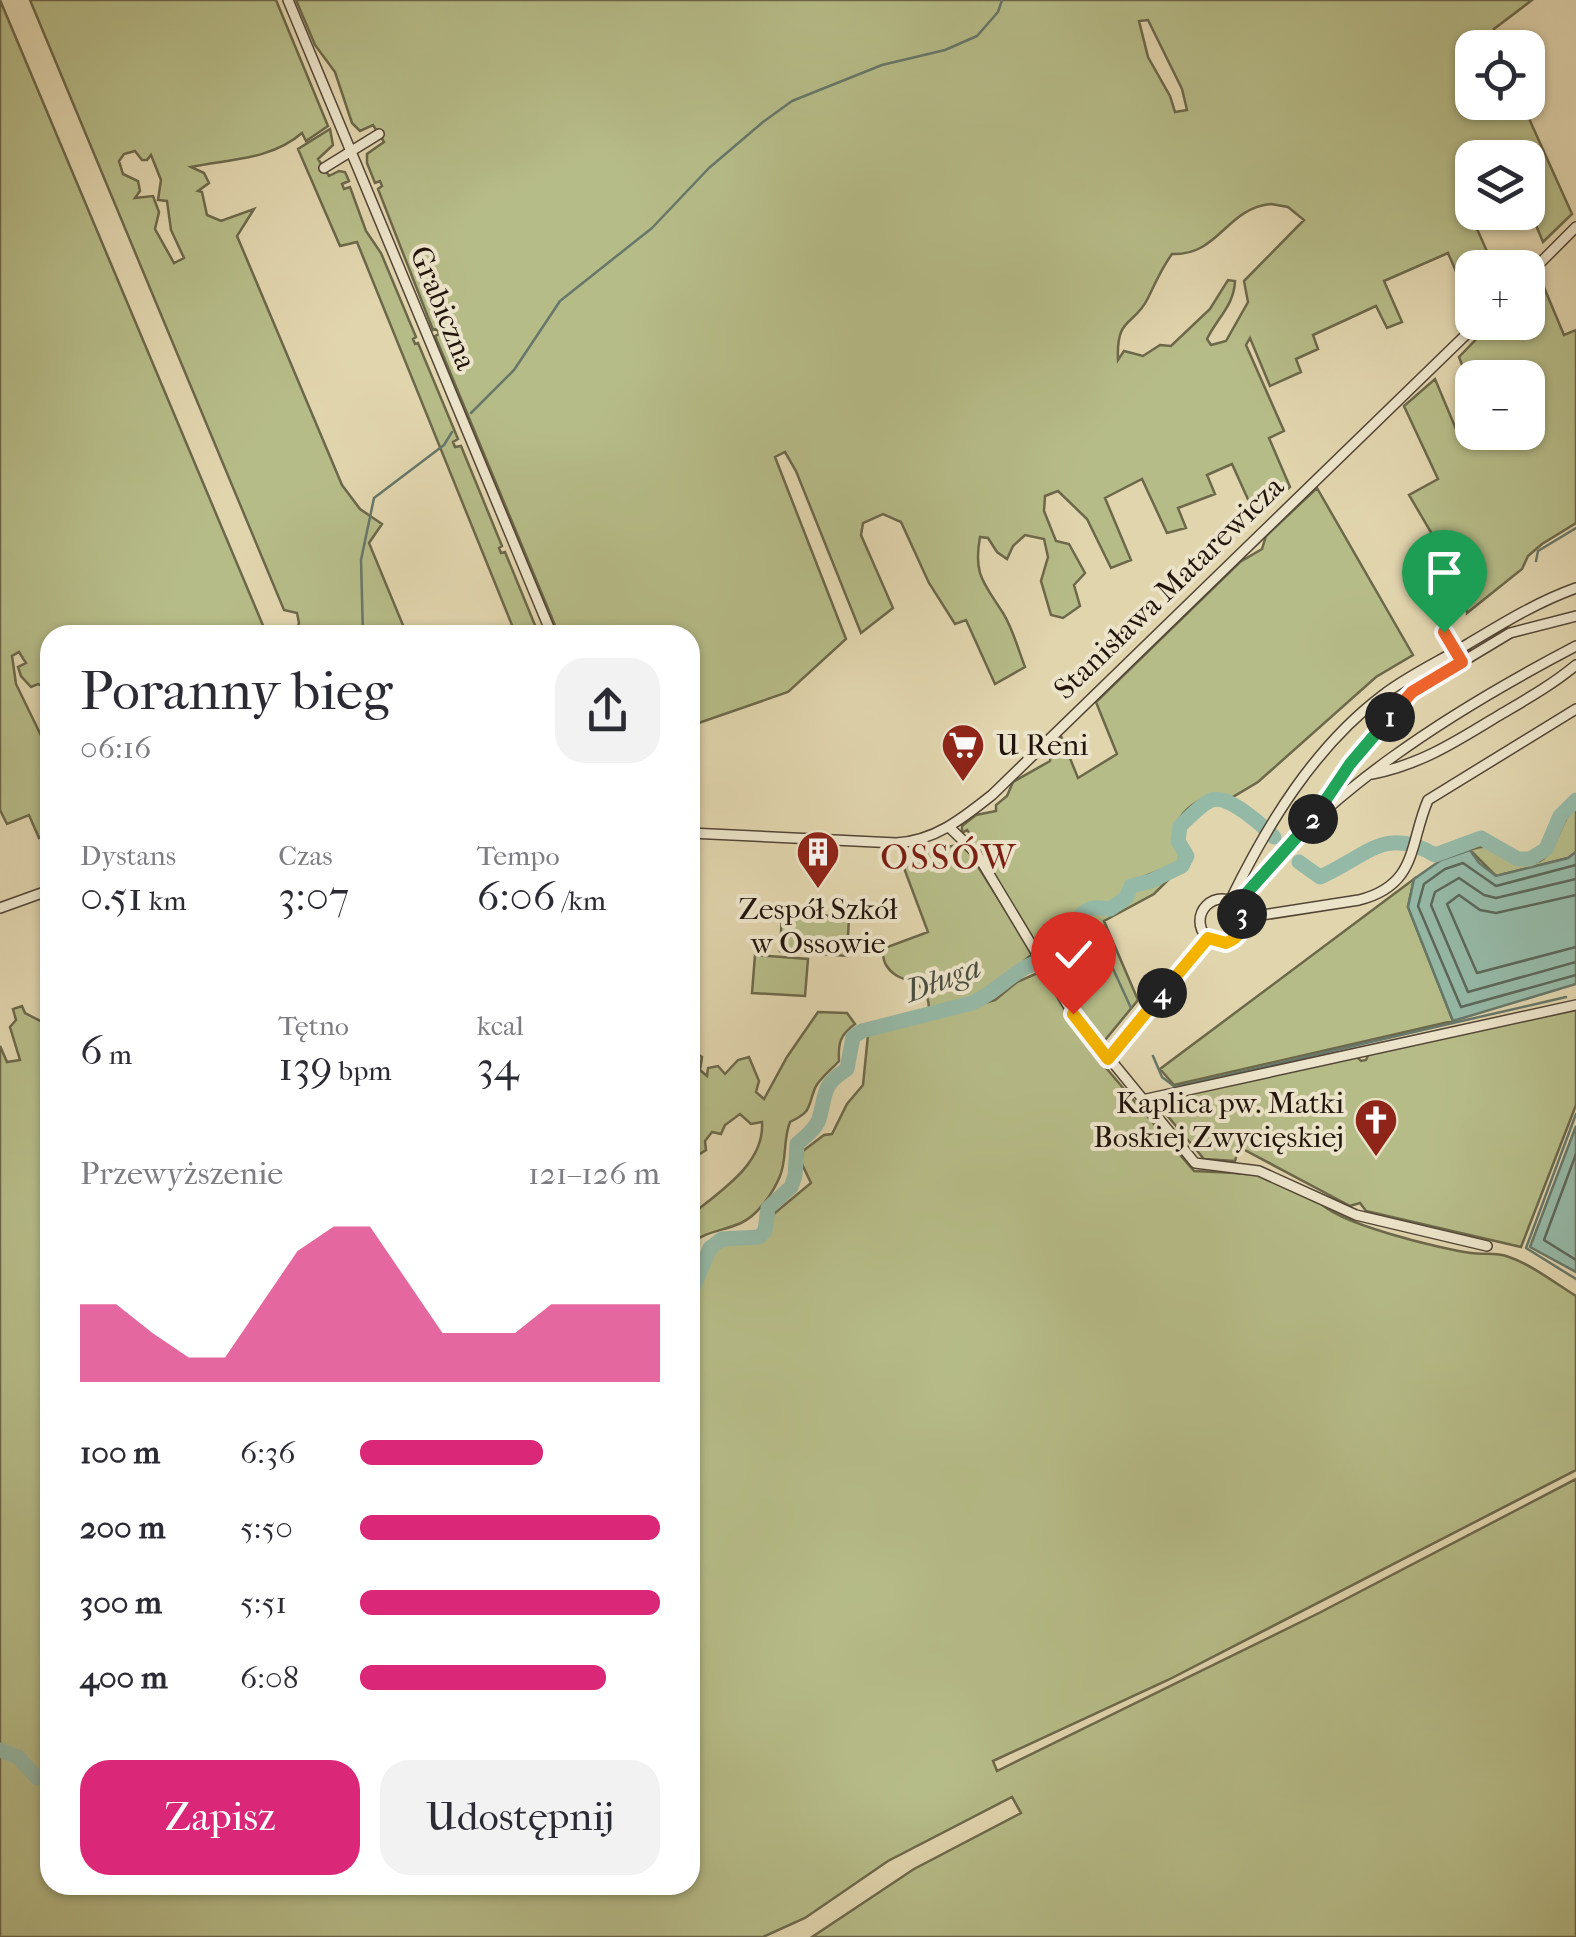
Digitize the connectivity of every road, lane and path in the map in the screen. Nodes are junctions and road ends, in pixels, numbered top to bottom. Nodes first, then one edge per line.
1 (288, 0) edge
2 (379, 134) dead end
3 (352, 151) junction
4 (324, 168) dead end
5 (1576, 227) edge
6 (1545, 258) edge
7 (1460, 340) edge
8 (1576, 588) edge
9 (1576, 616) edge
10 (548, 625) edge
11 (1442, 629) dead end
12 (1576, 646) edge
13 (1461, 660) junction
14 (1576, 665) edge
15 (1576, 709) edge
16 (1370, 774) junction
17 (949, 827) junction
18 (1308, 827) junction
19 (700, 833) edge
20 (40, 894) edge
21 (1233, 903) junction
22 (0, 908) edge
23 (1243, 918) junction
24 (1208, 938) junction
25 (1576, 1005) edge
26 (1108, 1059) junction
27 (1142, 1100) junction
28 (1488, 1246) dead end

1 - 3 street, Grabiczna
2 - 3 street
3 - 4 street
3 - 10 street, Grabiczna
5 - 6 street
7 - 17 street, Stanisława Matarewicza
8 - 21 street
9 - 13 street
11 - 13 street, bridge
12 - 16 street
13 - 18 street
14 - 16 street
15 - 23 street
16 - 18 street
17 - 19 street, Stanisława Matarewicza
17 - 26 street
18 - 21 street
20 - 22 street
21 - 23 street
21 - 24 street
23 - 24 street
24 - 26 street
25 - 27 street
26 - 27 street
27 - 28 street

